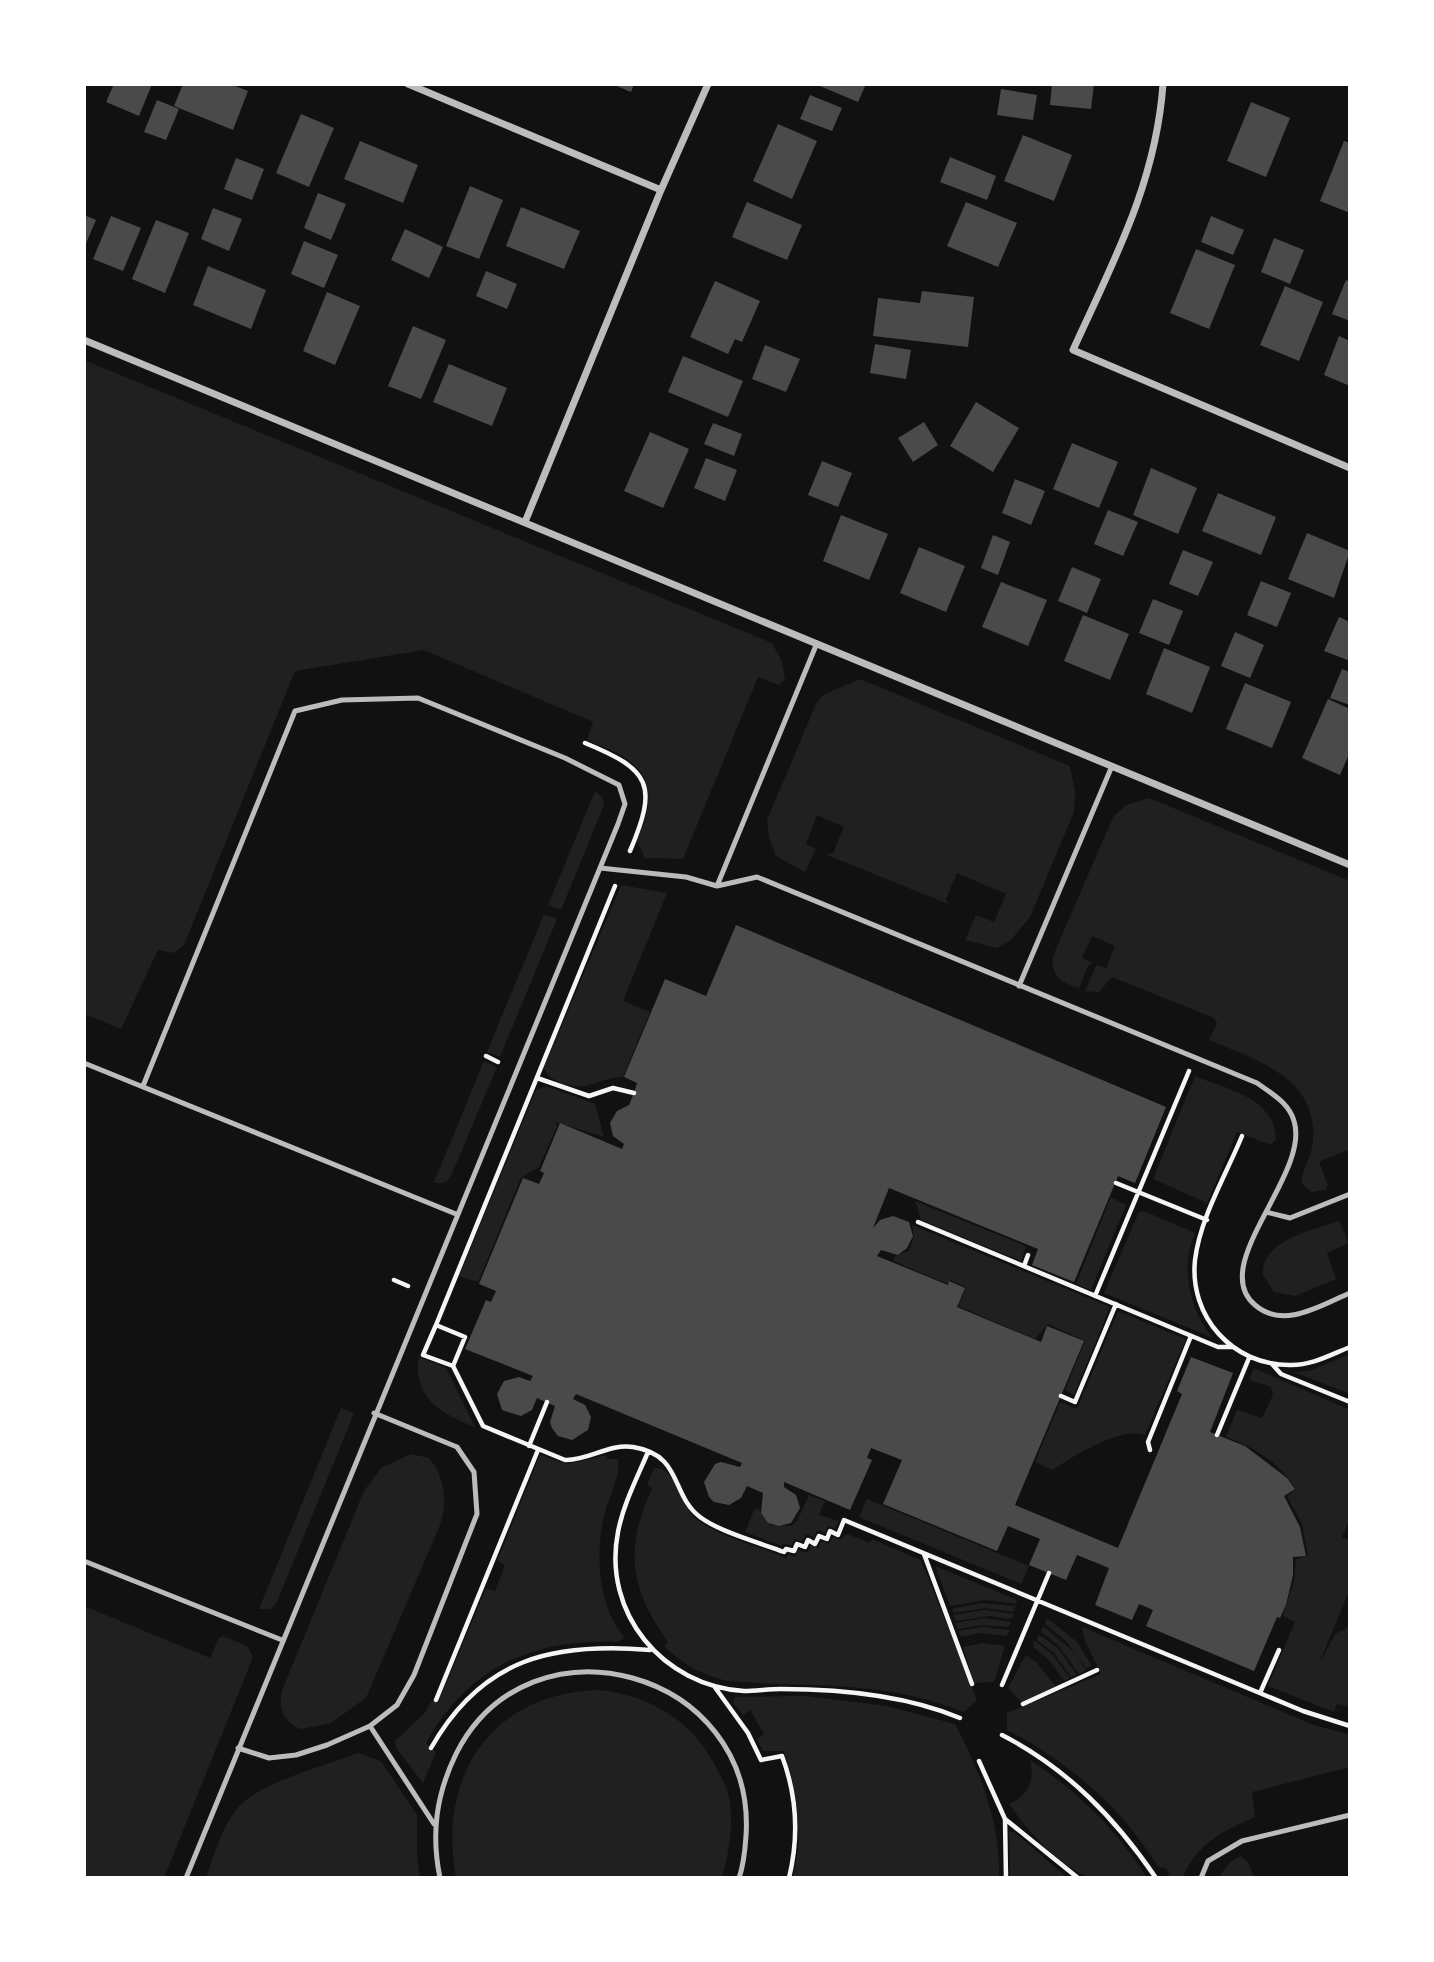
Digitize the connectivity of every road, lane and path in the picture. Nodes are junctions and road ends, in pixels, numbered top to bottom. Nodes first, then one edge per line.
1 (408, 84) edge
2 (708, 84) edge
3 (1163, 84) edge
4 (661, 190) junction
5 (84, 340) edge
6 (1350, 468) edge
7 (525, 522) junction
8 (817, 643) junction
9 (1112, 766) junction
10 (1350, 865) edge
11 (600, 868) junction
12 (615, 886) dead end
13 (717, 886) junction
14 (1019, 986) junction
15 (485, 1056) dead end
16 (1195, 1058) junction
17 (498, 1062) dead end
18 (84, 1063) edge
19 (537, 1078) junction
20 (143, 1086) junction
21 (634, 1093) dead end
22 (1116, 1183) dead end
23 (1139, 1192) junction
24 (1350, 1194) edge
25 (1266, 1212) junction
26 (456, 1214) junction
27 (1207, 1220) dead end
28 (919, 1222) dead end
29 (1028, 1255) dead end
30 (1024, 1266) junction
31 (394, 1280) dead end
32 (408, 1286) dead end
33 (1350, 1293) edge
34 (1095, 1296) junction
35 (1116, 1304) junction
36 (436, 1325) junction
37 (1191, 1336) junction
38 (1234, 1347) dead end
39 (1249, 1358) dead end
40 (1271, 1364) dead end
41 (453, 1366) junction
42 (1061, 1396) dead end
43 (547, 1402) dead end
44 (1350, 1402) edge
45 (374, 1413) junction
46 (1217, 1435) dead end
47 (528, 1446) junction
48 (538, 1450) junction
49 (1150, 1450) dead end
50 (648, 1452) junction
51 (924, 1553) junction
52 (84, 1561) edge
53 (1049, 1573) dead end
54 (1037, 1600) junction
55 (282, 1640) junction
56 (1279, 1650) dead end
57 (1097, 1670) dead end
58 (972, 1684) dead end
59 (714, 1685) junction
60 (1002, 1685) dead end
61 (1260, 1693) junction
62 (436, 1700) dead end
63 (1023, 1704) dead end
64 (960, 1718) dead end
65 (370, 1726) junction
66 (1350, 1726) edge
67 (1002, 1735) dead end
68 (238, 1748) junction
69 (979, 1761) dead end
70 (1350, 1815) edge
71 (1005, 1819) junction
72 (434, 1824) junction
73 (186, 1878) edge
74 (440, 1878) edge
75 (739, 1878) edge
76 (789, 1878) edge
77 (1006, 1878) edge
78 (1078, 1878) edge
79 (1156, 1878) edge
80 (1201, 1878) edge

1 - 4 street
2 - 4 street
3 - 6 street
4 - 7 street
5 - 7 street
7 - 8 street
8 - 9 street
8 - 13 lane
9 - 10 street
9 - 14 lane
11 - 13 lane
11 - 20 lane
11 - 26 lane
12 - 19 path
13 - 14 lane
14 - 16 lane
15 - 17 path
16 - 23 path
16 - 25 lane
18 - 20 lane
19 - 21 path
19 - 36 path
20 - 26 lane
22 - 23 path
23 - 27 path
23 - 34 path
24 - 25 lane
25 - 33 lane
26 - 45 lane
28 - 30 path
29 - 30 path
30 - 34 path
31 - 32 path
34 - 35 path
35 - 37 path
35 - 42 path
36 - 41 path
36 - 41 path
37 - 38 path
37 - 49 path
39 - 46 path
40 - 44 path
41 - 47 path
43 - 47 path
45 - 55 lane
45 - 65 lane
47 - 48 path
48 - 50 path
48 - 62 path
50 - 51 path
50 - 59 path
51 - 54 path
51 - 58 path
52 - 55 lane
53 - 54 path
54 - 60 path
54 - 61 path
55 - 68 lane
56 - 61 path
57 - 63 path
59 - 64 path
59 - 76 path
61 - 66 path
65 - 68 lane
65 - 72 lane
67 - 79 path
68 - 73 lane
69 - 71 path
70 - 80 lane
71 - 77 path
71 - 78 path
72 - 74 lane
72 - 75 lane

